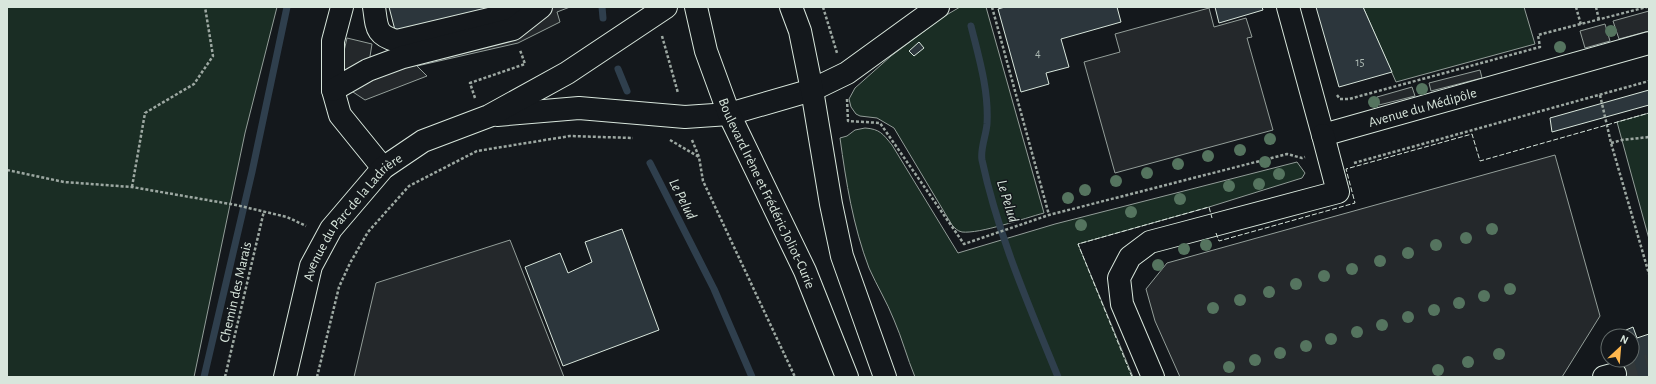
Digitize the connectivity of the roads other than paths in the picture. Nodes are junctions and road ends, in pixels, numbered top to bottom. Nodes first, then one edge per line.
1 (342, 7) edge
2 (374, 7) edge
3 (540, 7) edge
4 (696, 7) edge
5 (791, 7) edge
6 (938, 7) edge
7 (1288, 7) edge
8 (660, 10) edge
9 (1649, 43) edge
10 (333, 90) junction
11 (812, 90) junction
12 (729, 114) junction
13 (485, 118) junction
14 (1323, 135) junction
15 (382, 168) junction
16 (285, 377) edge
17 (847, 377) edge
18 (885, 377) edge
19 (1153, 377) edge

1 - 10 street
2 - 3 street
3 - 10 street
4 - 12 street, Boulevard Irène et Frédéric Joliot-Curie
5 - 11 street
6 - 11 street, Avenue du Parc de la Ladrière
7 - 14 street
8 - 13 street, Avenue du Parc de la Ladrière
9 - 14 street, Avenue du Médipôle
10 - 15 street
11 - 12 street, Avenue du Parc de la Ladrière
11 - 18 street
12 - 13 street, Avenue du Parc de la Ladrière
12 - 17 street, Boulevard Irène et Frédéric Joliot-Curie
13 - 15 street, Avenue du Parc de la Ladrière
14 - 19 street
15 - 16 street, Avenue du Parc de la Ladrière

